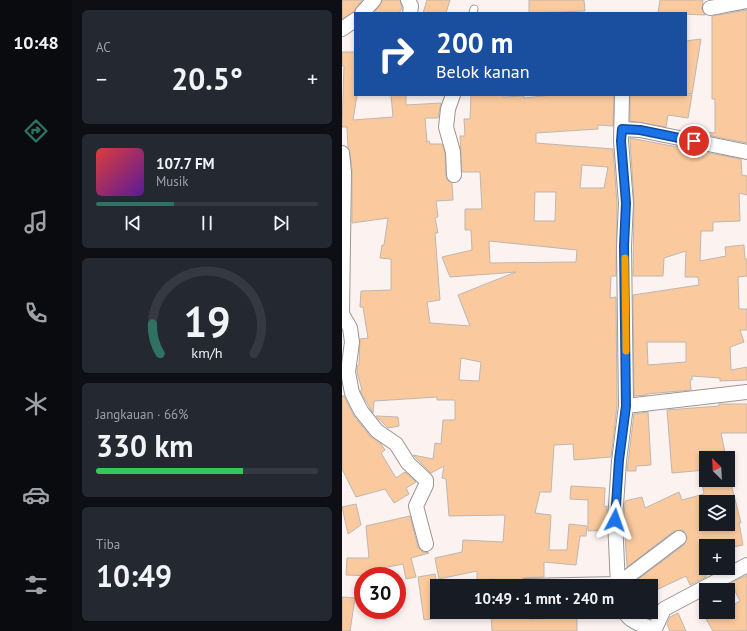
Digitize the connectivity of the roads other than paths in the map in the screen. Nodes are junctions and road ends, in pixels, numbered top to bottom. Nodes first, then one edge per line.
1 (374, 0) edge
2 (408, 0) edge
3 (747, 0) edge
4 (710, 8) dead end
5 (363, 12) edge
6 (410, 12) edge
7 (354, 21) edge
8 (342, 29) edge
9 (453, 96) edge
10 (622, 96) edge
11 (622, 129) junction
12 (747, 152) edge
13 (342, 153) edge
14 (454, 175) dead end
15 (747, 392) edge
16 (626, 406) junction
17 (679, 538) dead end
18 (426, 544) dead end
19 (747, 565) edge
20 (618, 579) edge
21 (626, 579) edge
22 (630, 619) edge
23 (654, 630) edge

1 - 5 street
2 - 6 street
3 - 4 street
7 - 8 street
9 - 14 street
10 - 11 street
11 - 12 street
11 - 16 street
13 - 18 street
15 - 16 street
16 - 20 street
17 - 21 street
19 - 23 street
22 - 23 street

